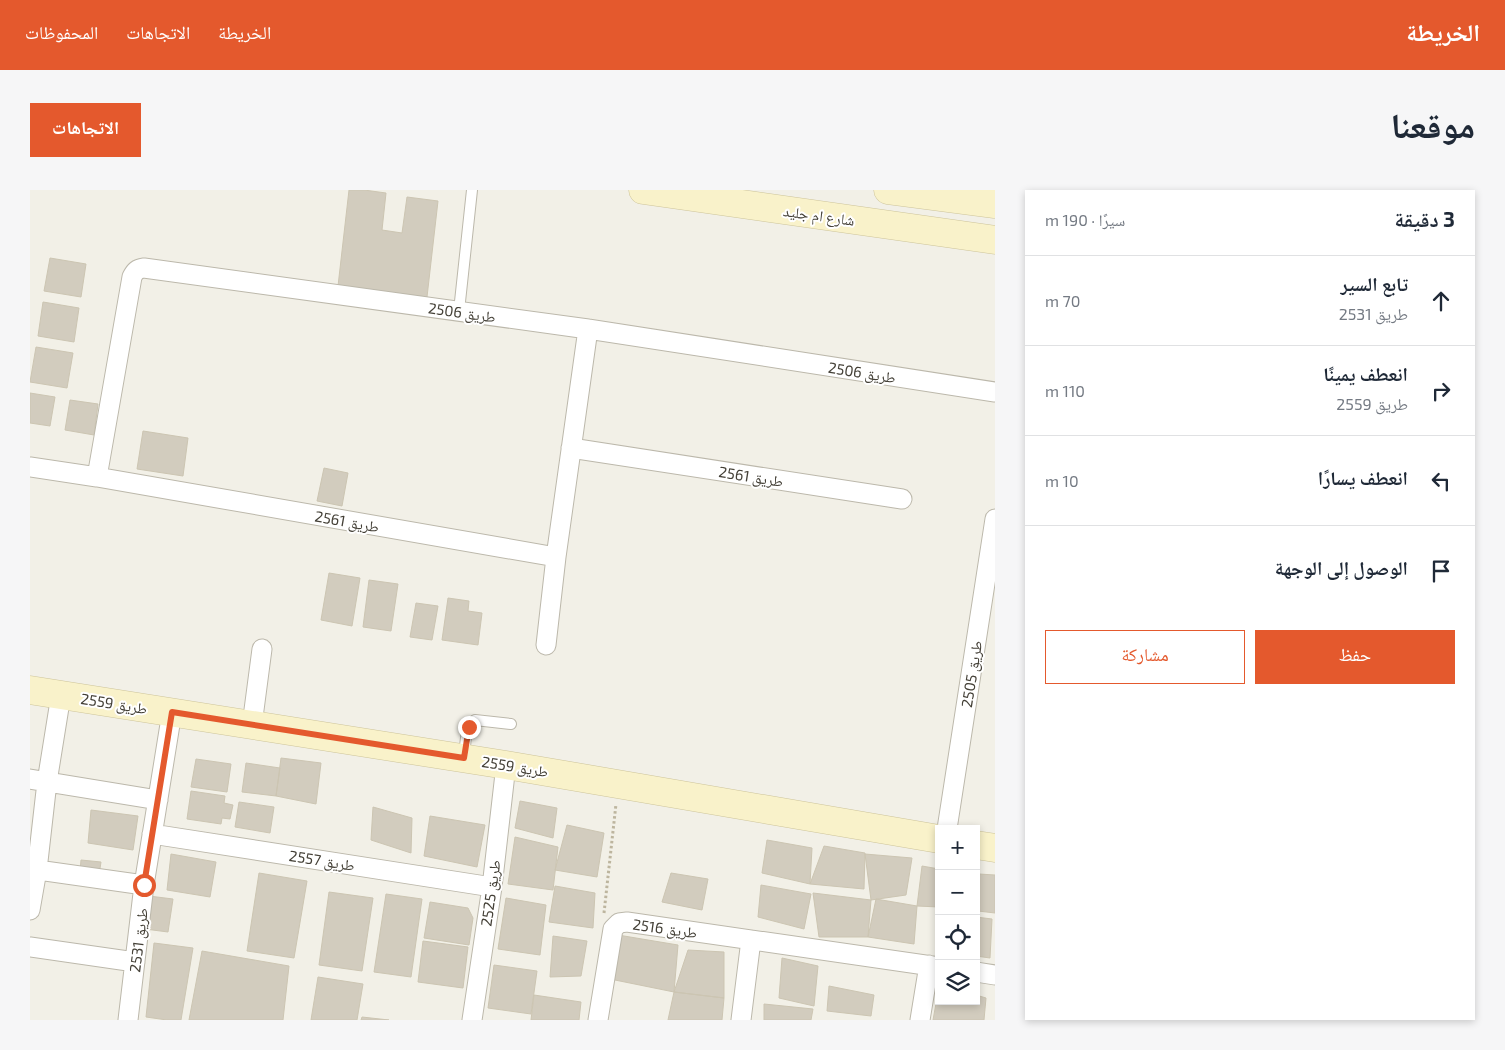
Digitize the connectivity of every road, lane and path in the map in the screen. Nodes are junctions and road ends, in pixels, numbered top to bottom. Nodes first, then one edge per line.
1 (472, 190) edge
2 (643, 190) edge
3 (888, 190) edge
4 (995, 204) edge
5 (995, 240) edge
6 (459, 311) junction
7 (588, 329) junction
8 (995, 392) edge
9 (571, 448) junction
10 (30, 467) edge
11 (97, 477) junction
12 (902, 499) dead end
13 (994, 525) edge
14 (556, 557) junction
15 (546, 644) dead end
16 (262, 648) dead end
17 (30, 690) edge
18 (61, 695) junction
19 (172, 712) junction
20 (511, 724) dead end
21 (252, 725) junction
22 (464, 758) junction
23 (506, 765) junction
24 (39, 780) edge
25 (618, 784) junction
26 (158, 800) junction
27 (948, 825) edge
28 (152, 834) junction
29 (935, 838) edge
30 (980, 846) edge
31 (995, 848) edge
32 (34, 869) edge
33 (144, 885) junction
34 (492, 887) junction
35 (30, 910) edge
36 (613, 929) junction
37 (751, 940) junction
38 (30, 947) edge
39 (135, 962) junction
40 (934, 966) edge
41 (980, 973) edge
42 (995, 975) edge
43 (128, 1020) edge
44 (472, 1020) edge
45 (598, 1020) edge
46 (741, 1020) edge
47 (920, 1020) edge

1 - 6 lane
2 - 5 street, شارع ام جليد
3 - 4 street
6 - 7 street, طريق 2506
6 - 11 street, طريق 2506
7 - 8 street, طريق 2506
7 - 9 street
9 - 12 street, طريق 2561
9 - 14 street
10 - 11 street, طريق 2561
11 - 14 street, طريق 2561
13 - 27 street, طريق 2505
14 - 15 street
16 - 21 street
17 - 18 street, طريق 2559
18 - 19 street, طريق 2559
18 - 24 street
19 - 21 street, طريق 2559
19 - 26 street, طريق 2531
20 - 22 lane
21 - 22 street, طريق 2559
22 - 23 street, طريق 2559
23 - 25 street, طريق 2559
23 - 34 street, طريق 2525
24 - 26 street
24 - 32 street
25 - 29 street, طريق 2559
25 - 36 path
26 - 28 street, طريق 2531
28 - 33 street, طريق 2531
28 - 34 street, طريق 2557
30 - 31 street
32 - 33 street
32 - 35 street
33 - 39 street, طريق 2531
34 - 44 street, طريق 2525
36 - 37 street, طريق 2516
36 - 45 street, طريق 2516
37 - 40 street, طريق 2516
37 - 46 street
38 - 39 street
39 - 43 street, طريق 2531
40 - 47 street
41 - 42 street

